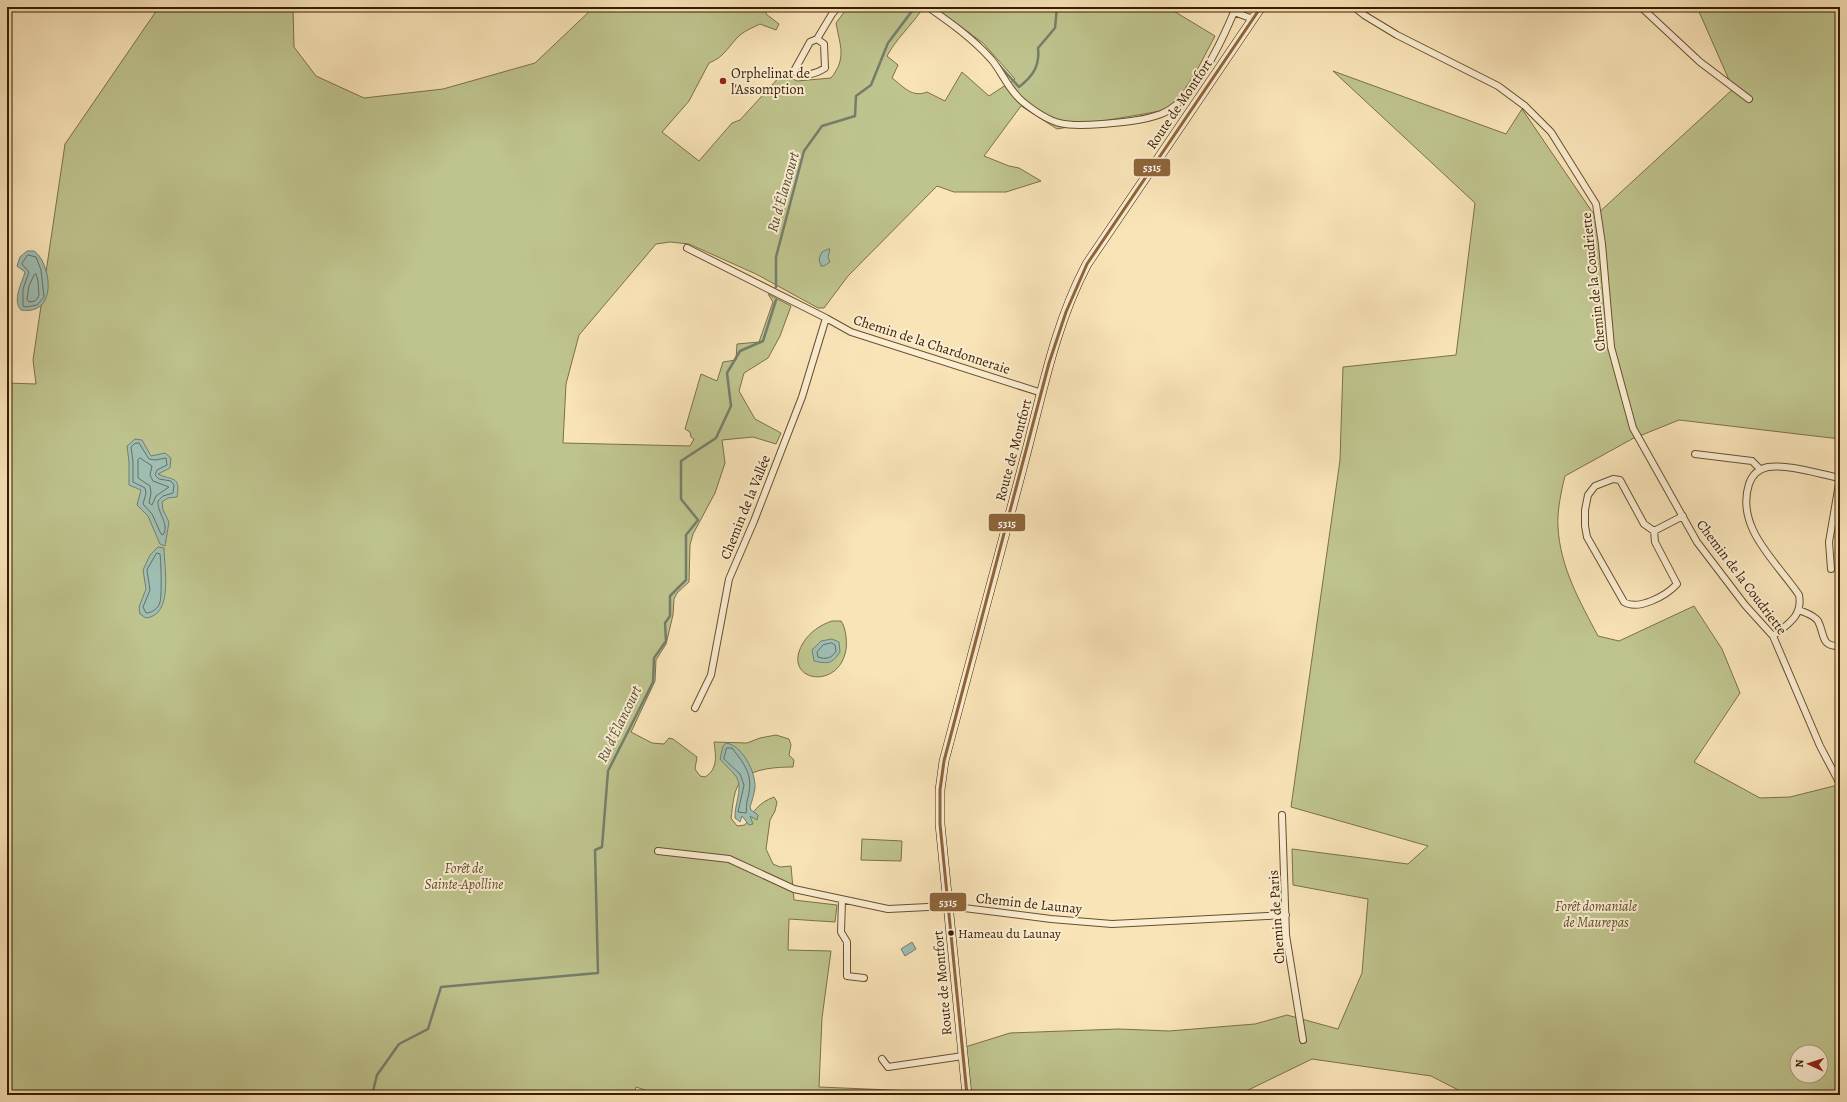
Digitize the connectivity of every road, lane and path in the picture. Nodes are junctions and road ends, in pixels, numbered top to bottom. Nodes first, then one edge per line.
1 (838, 7) edge
2 (928, 7) edge
3 (1230, 7) edge
4 (1261, 7) edge
5 (1354, 7) edge
6 (1641, 7) edge
7 (1234, 12) junction
8 (1253, 19) junction
9 (817, 39) junction
10 (1749, 99) dead end
11 (687, 248) dead end
12 (826, 318) junction
13 (1042, 393) junction
14 (1695, 454) dead end
15 (1760, 469) junction
16 (1840, 478) edge
17 (1683, 516) junction
18 (1654, 531) junction
19 (1831, 569) dead end
20 (1799, 610) junction
21 (1773, 636) junction
22 (1840, 646) edge
23 (695, 708) dead end
24 (1840, 784) edge
25 (1282, 815) dead end
26 (658, 850) dead end
27 (842, 900) junction
28 (948, 906) junction
29 (1286, 916) junction
30 (864, 978) dead end
31 (1303, 1040) dead end
32 (963, 1056) junction
33 (882, 1059) dead end
34 (967, 1095) edge

1 - 9 street
2 - 7 street
3 - 7 street
4 - 8 street, Route de Montfort
5 - 17 street, Chemin de la Coudriette
6 - 10 street
7 - 8 street
8 - 13 street, Route de Montfort
9 - 9 street
11 - 12 street, Chemin de la Chardonneraie
12 - 13 street, Chemin de la Chardonneraie
12 - 23 street, Chemin de la Vallée
13 - 28 street, Route de Montfort
14 - 15 street
15 - 16 street
15 - 20 street
16 - 19 street
17 - 18 street
17 - 21 street, Chemin de la Coudriette
18 - 18 street
20 - 21 street
20 - 22 street
21 - 24 street, Chemin de la Coudriette
25 - 29 street, Chemin de Paris
26 - 27 street, Chemin de Launay
27 - 28 street, Chemin de Launay
27 - 30 street
28 - 29 street, Chemin de Launay
28 - 32 street, Route de Montfort
29 - 31 street, Chemin de Paris
32 - 33 street
32 - 34 street, Route de Montfort

